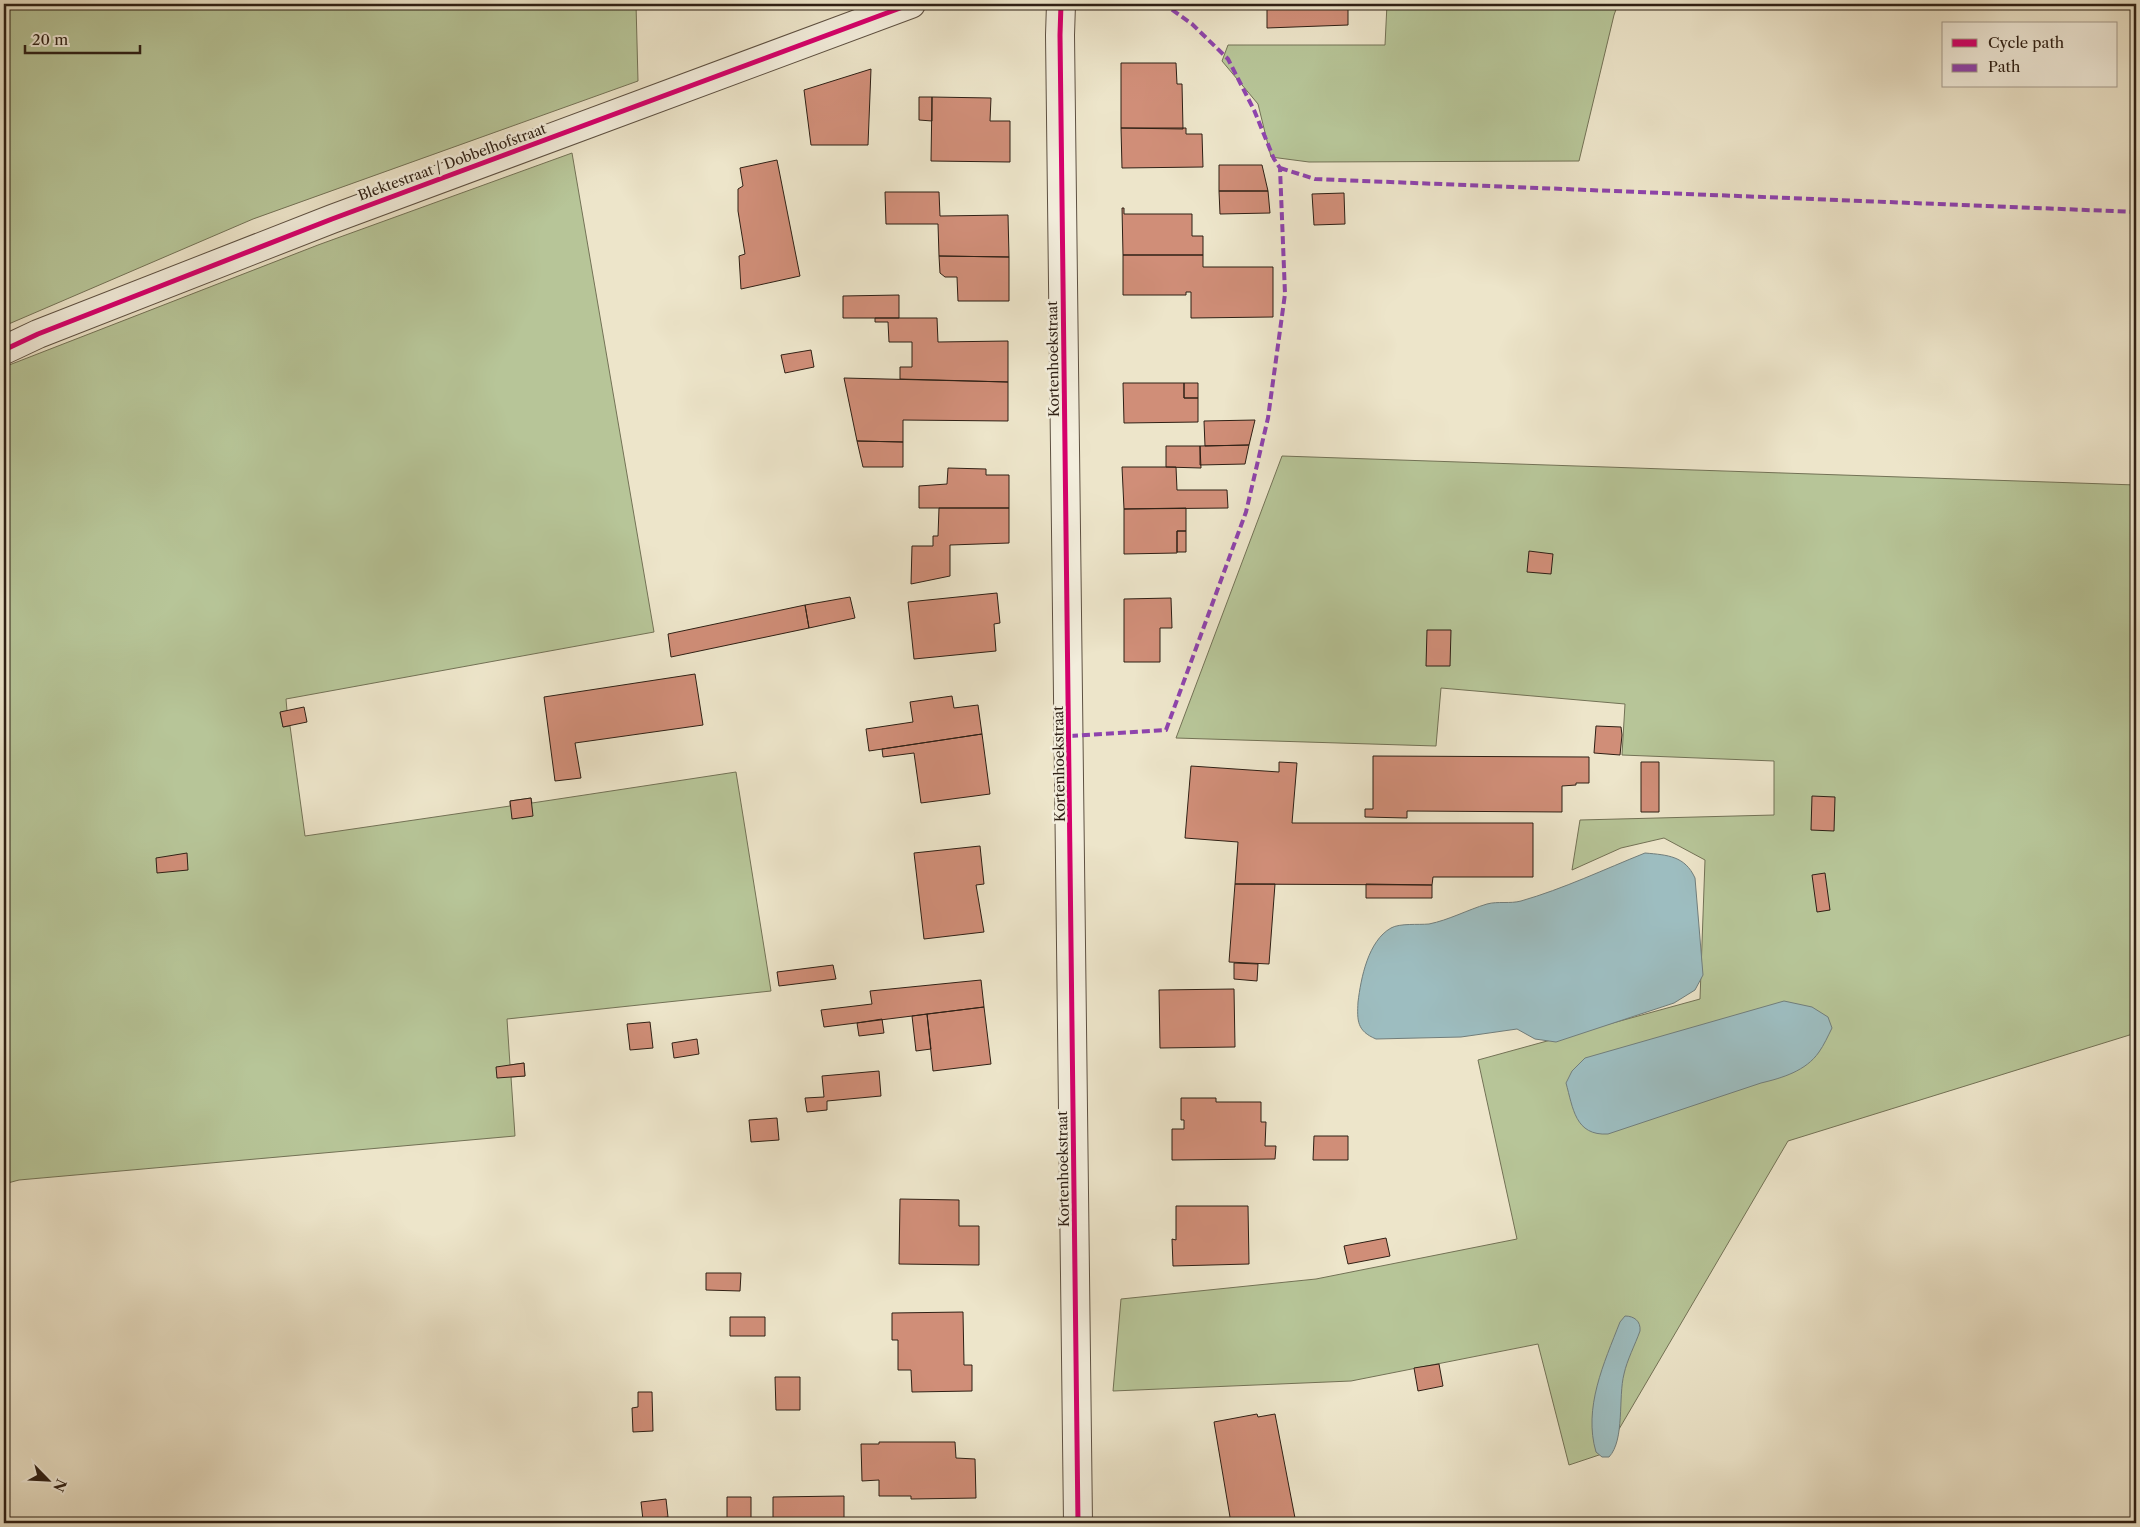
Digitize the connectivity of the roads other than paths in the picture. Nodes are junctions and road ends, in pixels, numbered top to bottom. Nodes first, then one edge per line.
1 (911, 4) edge
2 (1061, 4) edge
3 (4, 350) edge
4 (1078, 1523) edge

1 - 3 street, Blektestraat / Dobbelhofstraat
2 - 4 street, Kortenhoekstraat

